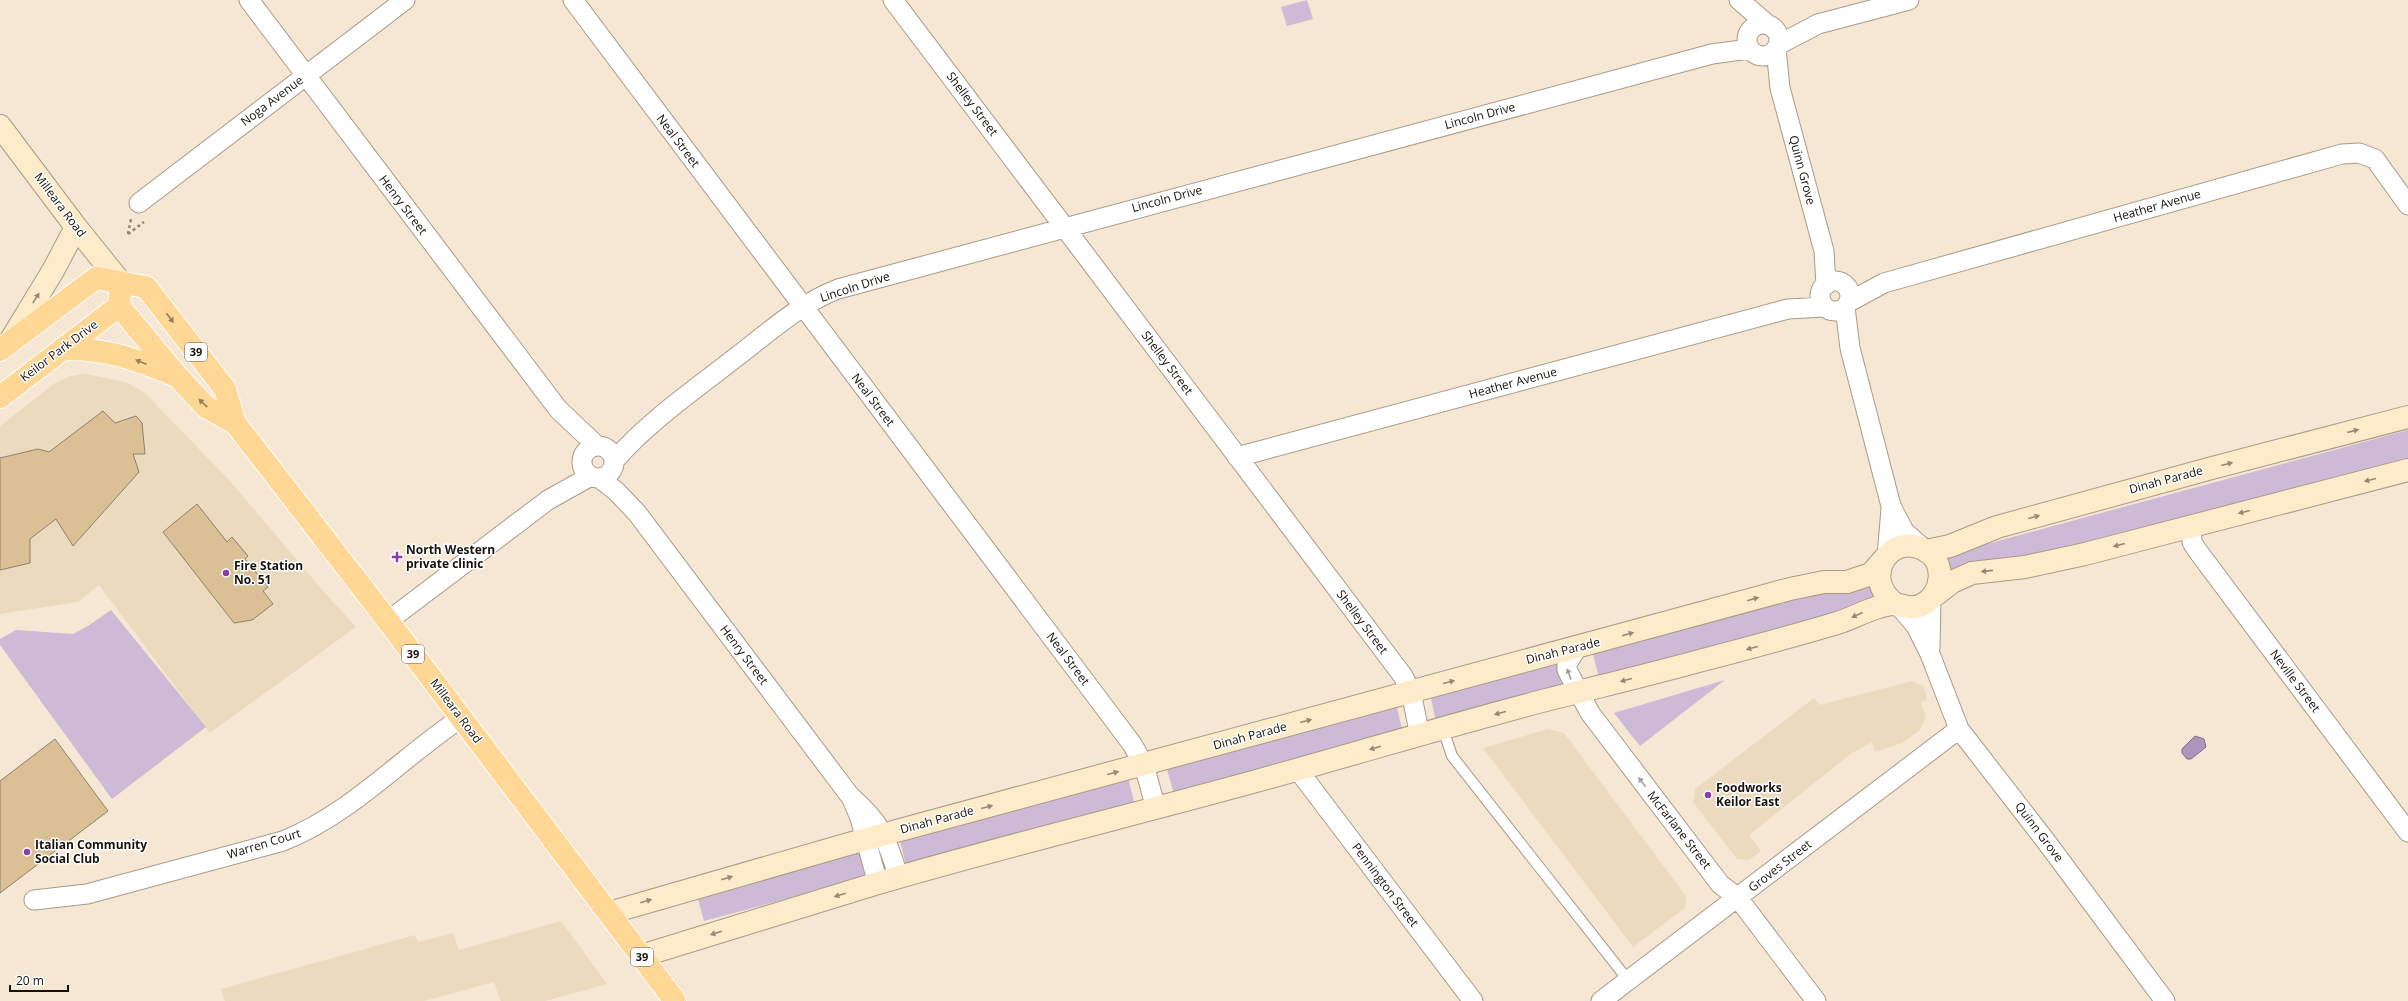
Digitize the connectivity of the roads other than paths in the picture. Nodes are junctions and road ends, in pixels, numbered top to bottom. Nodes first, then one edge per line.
1 (249, 0) edge
2 (405, 0) edge
3 (573, 0) edge
4 (896, 0) edge
5 (1739, 0) edge
6 (1909, 0) edge
7 (1818, 24) junction
8 (1769, 25) junction
9 (1760, 44) junction
10 (306, 75) junction
11 (0, 126) edge
12 (139, 203) dead end
13 (2408, 205) edge
14 (1064, 227) junction
15 (76, 228) junction
16 (121, 283) junction
17 (1835, 296) junction
18 (119, 306) junction
19 (803, 306) junction
20 (4, 346) edge
21 (62, 349) junction
22 (177, 376) junction
23 (0, 397) edge
24 (2408, 417) edge
25 (656, 419) junction
26 (235, 424) junction
27 (1238, 457) junction
28 (593, 461) junction
29 (614, 464) junction
30 (2408, 470) edge
31 (1891, 506) junction
32 (637, 513) junction
33 (2191, 526) junction
34 (1925, 550) junction
35 (1886, 556) junction
36 (1932, 597) junction
37 (1896, 605) junction
38 (388, 621) junction
39 (1576, 649) junction
40 (1930, 654) junction
41 (1411, 692) junction
42 (1577, 693) junction
43 (461, 718) junction
44 (1443, 729) junction
45 (1958, 729) junction
46 (1420, 736) junction
47 (1144, 765) junction
48 (1298, 770) junction
49 (1156, 808) junction
50 (2408, 832) edge
51 (874, 837) junction
52 (899, 878) junction
53 (878, 884) junction
54 (1738, 898) junction
55 (34, 900) dead end
56 (609, 913) junction
57 (641, 956) junction
58 (1628, 980) junction
59 (675, 1001) edge
60 (1473, 1001) edge
61 (1601, 1001) edge
62 (1816, 1001) edge
63 (2165, 1001) edge

1 - 10 street, Henry Street
2 - 10 street, Noga Avenue
3 - 19 street, Neal Street
4 - 14 street, Shelley Street
5 - 8 street, Quinn Grove
5 - 9 street, Quinn Grove
6 - 7 street, Lincoln Drive
7 - 8 street, Lincoln Drive
7 - 9 street, Lincoln Drive
8 - 9 street, Lincoln Drive
9 - 14 street, Lincoln Drive
9 - 17 street, Quinn Grove
10 - 12 street, Noga Avenue
10 - 28 street, Henry Street
11 - 15 street, Milleara Road
13 - 17 street, Heather Avenue
14 - 19 street, Lincoln Drive
14 - 27 street, Shelley Street
15 - 16 street, Milleara Road
20 -> 15 street
16 - 18 main road
16 - 20 main road, 39
16 -> 26 main road, Milleara Road / 39
17 - 27 street, Heather Avenue
17 - 31 street, Quinn Grove
18 - 21 main road, Keilor Park Drive
18 - 22 main road, Milleara Road / 39
19 - 25 street, Lincoln Drive
19 - 47 street, Neal Street
22 -> 21 main road, 39
21 - 23 main road, Keilor Park Drive
26 -> 22 main road, Milleara Road / 39
34 -> 24 street, Dinah Parade
25 - 28 street, Lincoln Drive
25 - 29 street, Lincoln Drive
26 - 38 main road, Milleara Road / 39
27 - 41 street, Shelley Street
28 - 29 street, Henry Street
28 - 32 street, Henry Street
28 - 38 street, Lincoln Drive
29 - 32 street, Henry Street
30 -> 33 street
31 - 34 street, Quinn Grove
31 - 35 street, Quinn Grove
32 - 51 street, Henry Street
33 -> 36 street
33 - 50 street, Neville Street
34 - 35 street
34 - 36 street
35 - 37 street
39 -> 35 street, Dinah Parade
36 - 37 street
36 - 40 street, Quinn Grove
37 - 40 street, Quinn Grove
37 -> 42 street
38 - 43 main road, Milleara Road / 39
41 -> 39 street, Dinah Parade
42 -> 39 street, McFarlane Street
40 - 45 street, Quinn Grove
41 - 46 street, Shelley Street
47 -> 41 street, Dinah Parade
42 -> 44 street
54 -> 42 street, McFarlane Street
43 - 55 street, Warren Court
43 - 56 main road, Milleara Road / 39
44 - 46 street
44 - 58 lane
45 - 54 street, Groves Street
45 - 63 street, Quinn Grove
46 -> 48 street
47 - 49 street, Neal Street
51 -> 47 street, Dinah Parade
48 - 49 street
48 - 60 street, Pennington Street
49 - 52 street
51 - 52 street, Henry Street
51 - 53 street, Henry Street
56 -> 51 street, Dinah Parade
52 - 53 street
53 -> 57 street
54 - 58 street, Groves Street
54 - 62 street, McFarlane Street
56 - 57 main road, Milleara Road / 39
57 - 59 main road, Milleara Road / 39
58 - 61 street, Groves Street

